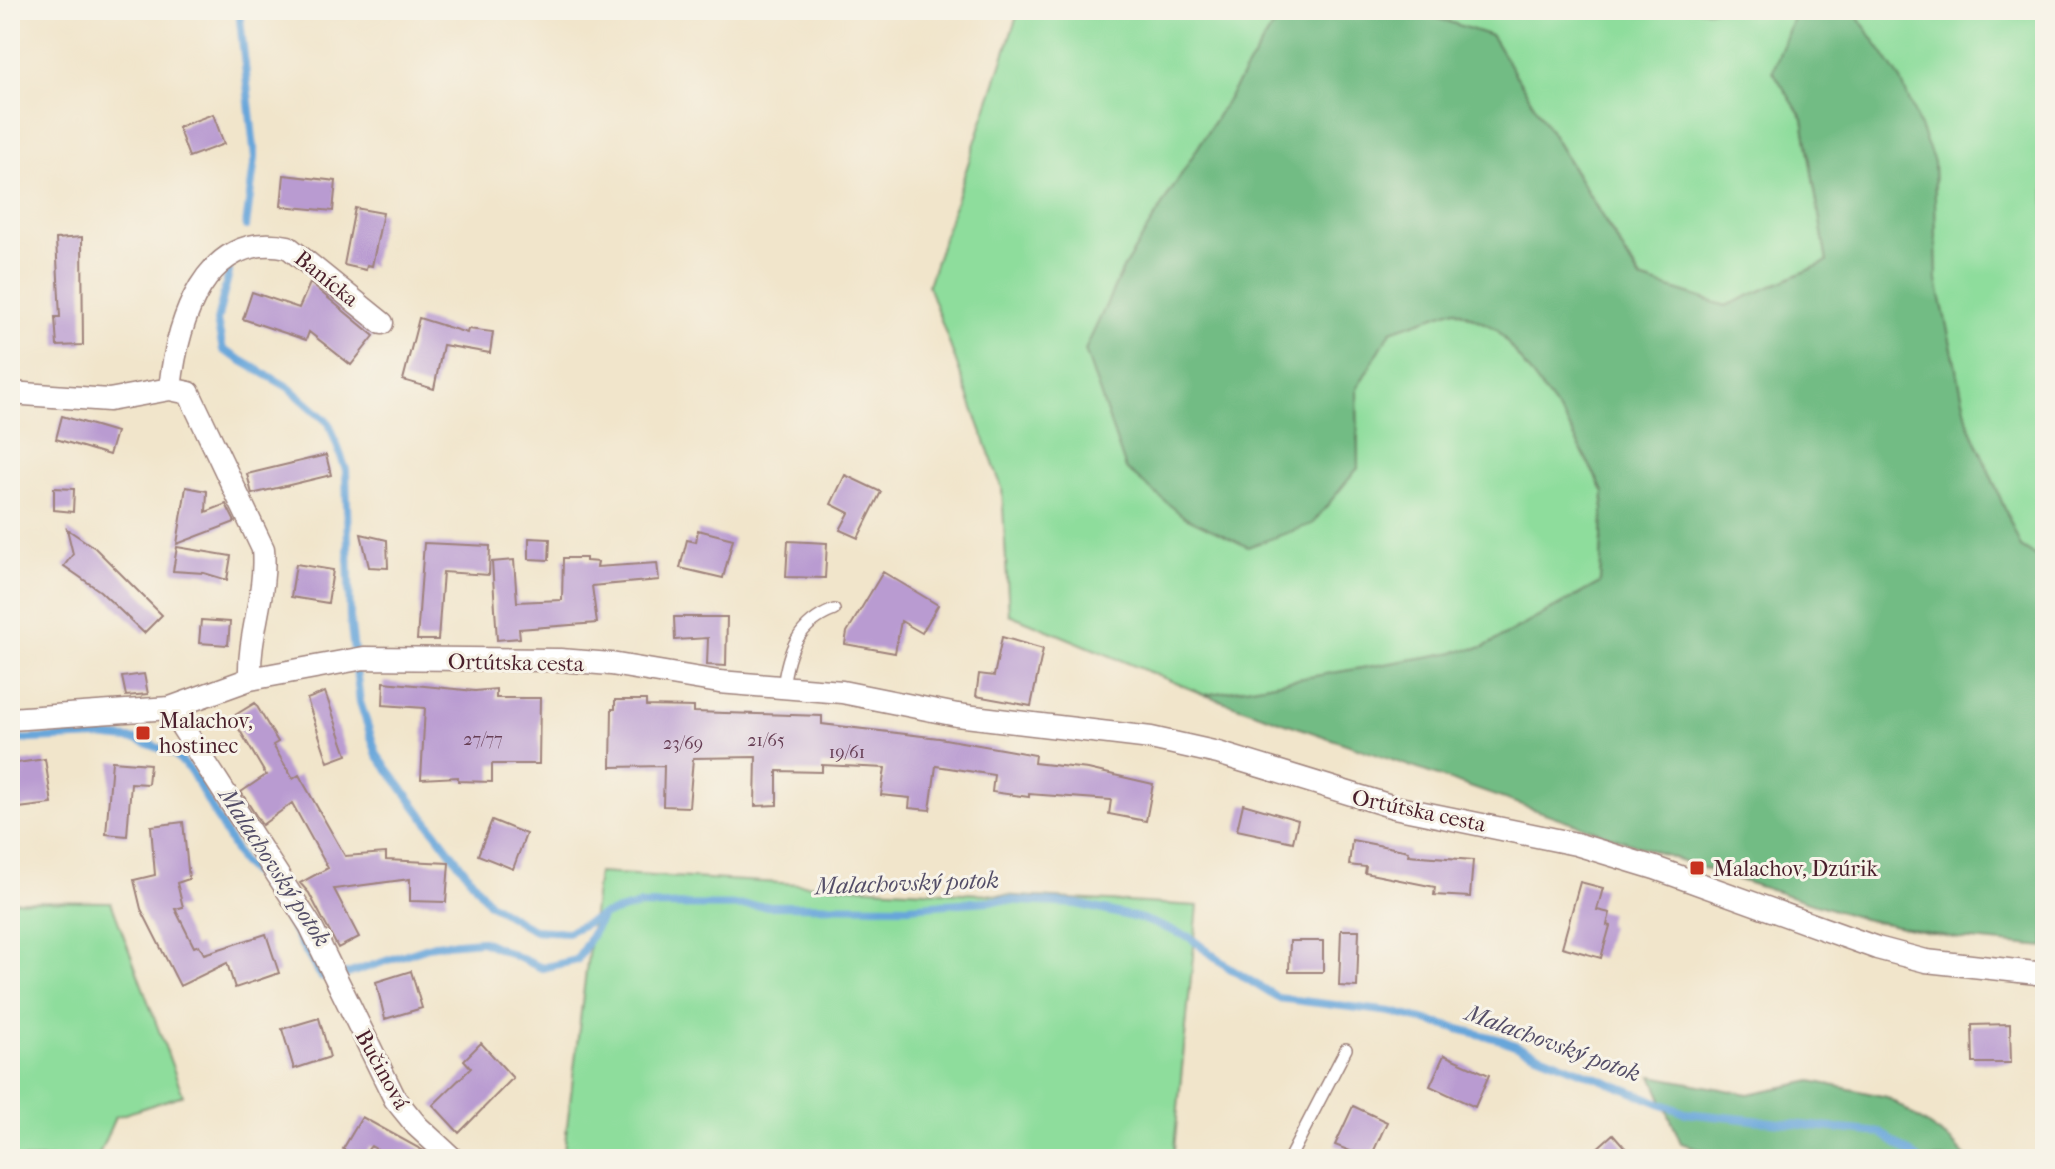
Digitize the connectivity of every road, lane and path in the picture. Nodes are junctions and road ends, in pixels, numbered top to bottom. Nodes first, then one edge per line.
1 (382, 323) dead end
2 (170, 389) junction
3 (10, 393) edge
4 (834, 610) dead end
5 (250, 679) junction
6 (783, 687) junction
7 (170, 708) junction
8 (10, 719) edge
9 (2045, 974) edge
10 (1346, 1049) dead end
11 (453, 1159) edge
12 (1289, 1159) edge

1 - 2 street, Banícka
2 - 3 street
2 - 5 street
4 - 6 lane
5 - 6 street, Ortútska cesta
5 - 7 street, Ortútska cesta
6 - 9 street, Ortútska cesta
7 - 8 street, Ortútska cesta
7 - 11 street, Bučinová
10 - 12 lane

